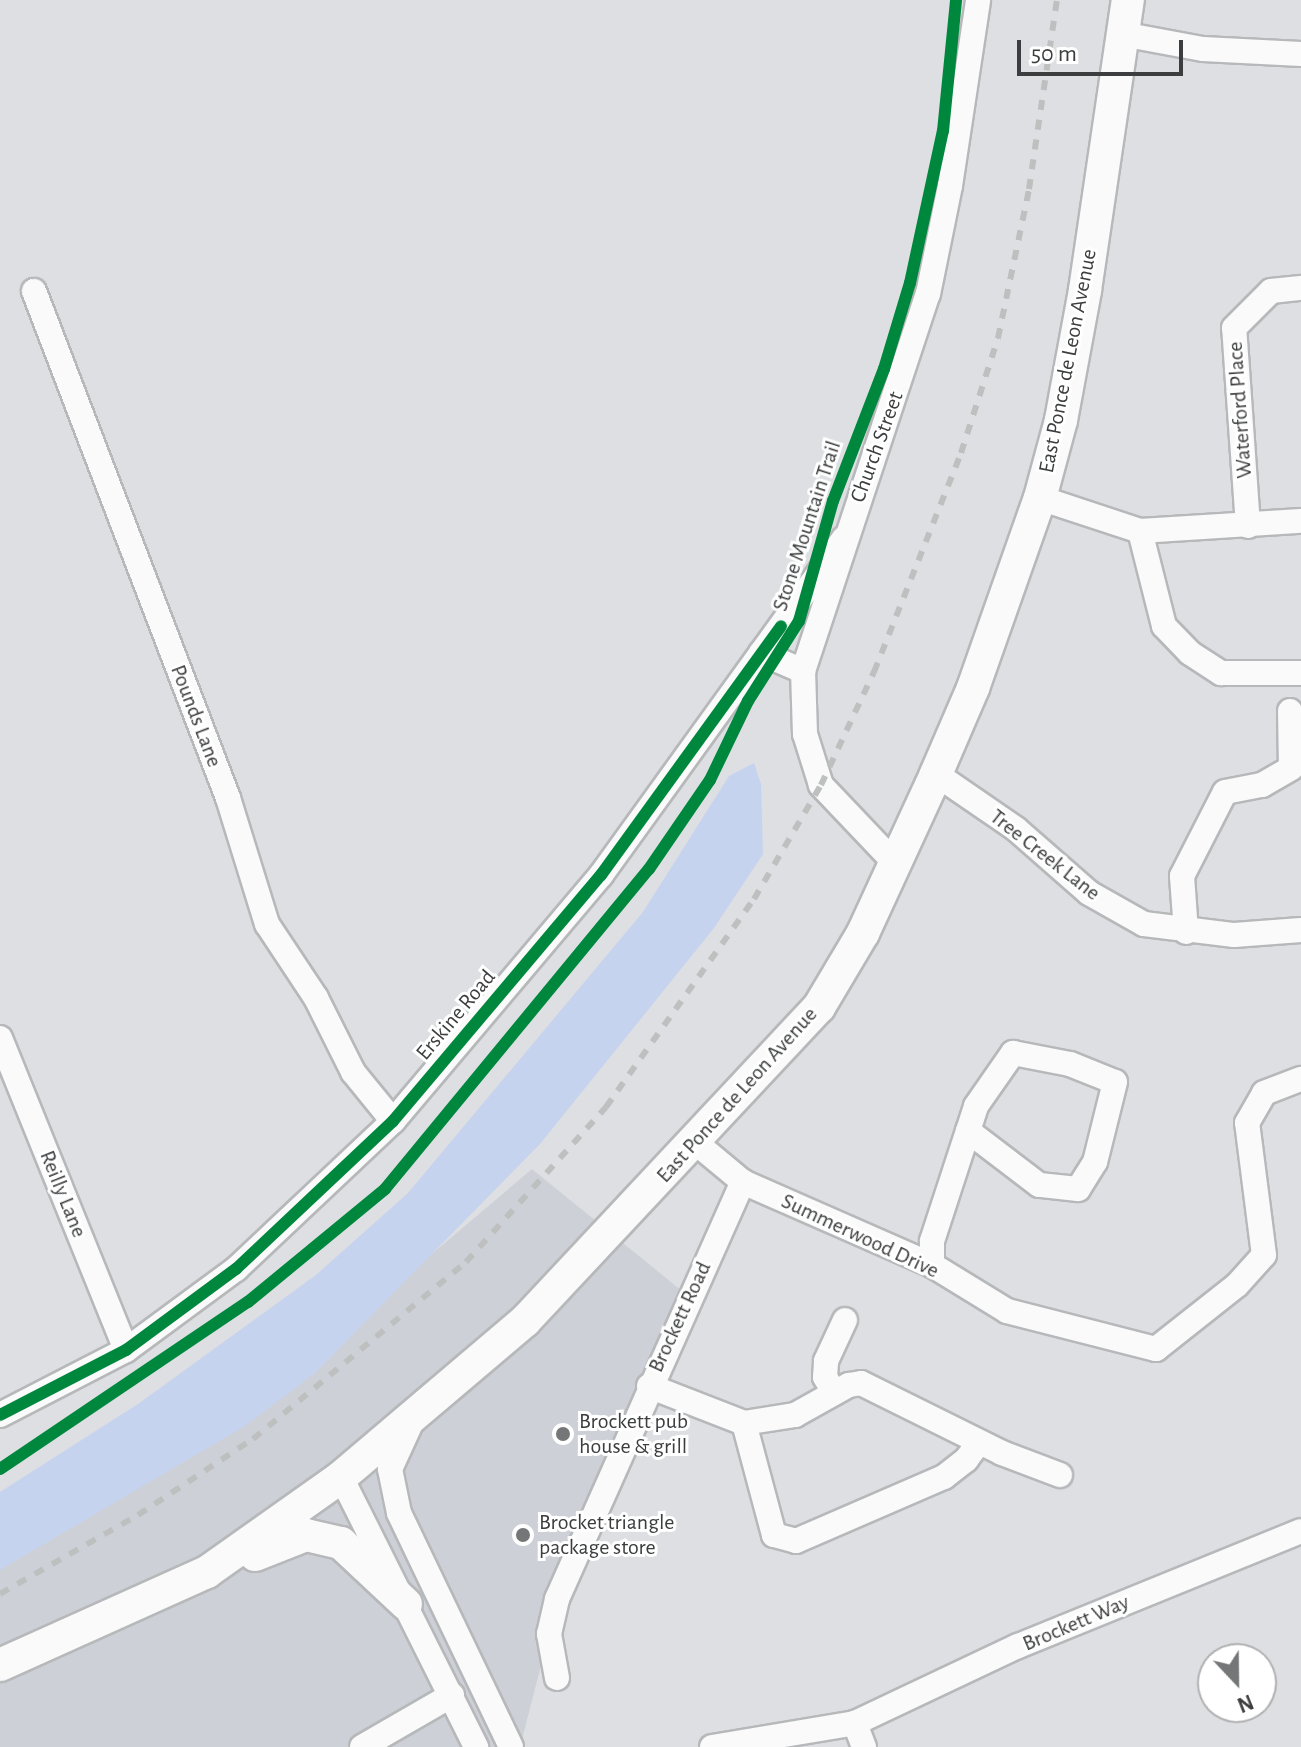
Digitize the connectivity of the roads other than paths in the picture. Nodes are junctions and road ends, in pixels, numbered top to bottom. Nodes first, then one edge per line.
1 (978, 0) edge
2 (1128, 0) edge
3 (1122, 34) junction
4 (1301, 54) edge
5 (1301, 288) edge
6 (34, 291) dead end
7 (1040, 498) junction
8 (1301, 521) edge
9 (1248, 526) junction
10 (1140, 531) junction
11 (844, 538) junction
12 (761, 653) junction
13 (803, 671) junction
14 (1301, 673) edge
15 (1290, 711) dead end
16 (936, 774) junction
17 (895, 863) junction
18 (1301, 930) edge
19 (1186, 932) junction
20 (0, 1038) edge
21 (1301, 1079) edge
22 (393, 1121) junction
23 (968, 1131) junction
24 (696, 1143) junction
25 (743, 1182) junction
26 (932, 1265) junction
27 (845, 1320) dead end
28 (126, 1350) junction
29 (649, 1386) junction
30 (834, 1393) junction
31 (416, 1413) junction
32 (0, 1415) edge
33 (744, 1423) junction
34 (979, 1442) junction
35 (1060, 1475) dead end
36 (341, 1477) junction
37 (1301, 1531) edge
38 (207, 1572) junction
39 (406, 1604) junction
40 (0, 1665) edge
41 (557, 1678) dead end
42 (452, 1695) junction
43 (855, 1723) junction
44 (362, 1747) edge
45 (476, 1747) edge
46 (511, 1747) edge
47 (712, 1747) edge
48 (864, 1747) edge

1 - 11 street, Church Street
2 - 3 main road, East Ponce de Leon Avenue
3 - 4 street
3 - 7 main road, East Ponce de Leon Avenue
5 - 9 street, Waterford Place
6 - 22 street, Pounds Lane
7 - 10 street
7 - 16 main road, East Ponce de Leon Avenue
8 - 9 street
9 - 10 street
10 - 14 street
11 - 12 street, Erskine Road
11 - 13 street, Church Street
12 - 13 street
12 - 22 street, Erskine Road
13 - 17 street, Church Street
15 - 19 street
16 - 17 main road, East Ponce de Leon Avenue
16 - 19 street, Tree Creek Lane
17 - 24 main road, East Ponce de Leon Avenue
18 - 19 street, Tree Creek Lane
20 - 28 street, Reilly Lane
21 - 26 street, Summerwood Drive
22 - 28 street, Erskine Road
23 - 23 street
23 - 26 street
24 - 25 street, Summerwood Drive
24 - 31 main road, East Ponce de Leon Avenue
25 - 26 street, Summerwood Drive
25 - 29 street, Brockett Road
27 - 30 street
28 - 32 street, Erskine Road
29 - 33 street
29 - 41 street, Brockett Road
30 - 33 street
30 - 34 street
31 - 36 main road, East Ponce de Leon Avenue
31 - 46 street
33 - 34 street
34 - 35 street
36 - 38 main road, East Ponce de Leon Avenue
36 - 39 street
37 - 43 street, Brockett Way
38 - 39 main road
38 - 40 main road, East Ponce de Leon Avenue
39 - 42 street
42 - 44 street
42 - 45 street
43 - 47 street, Brockett Way
43 - 48 street

